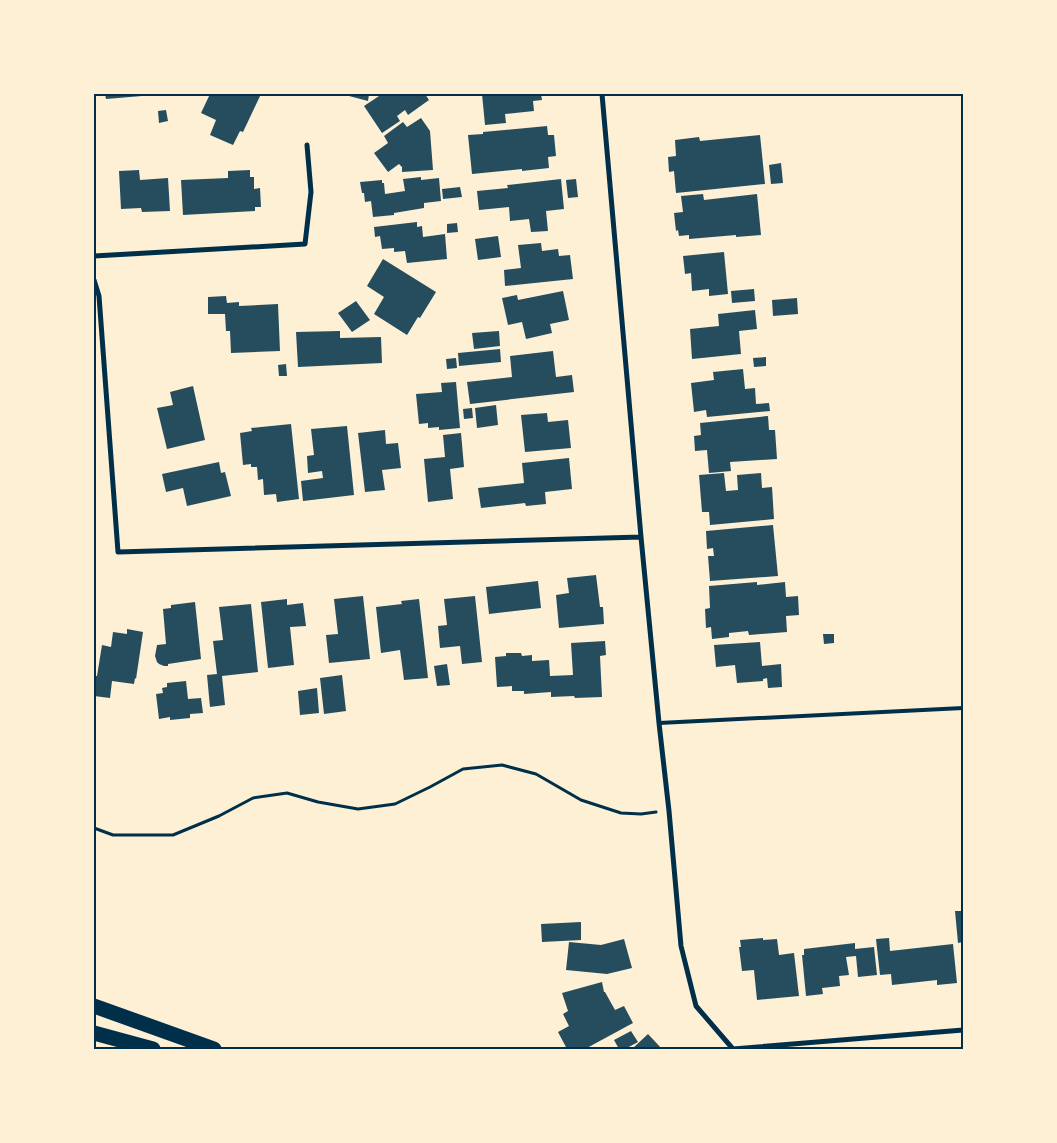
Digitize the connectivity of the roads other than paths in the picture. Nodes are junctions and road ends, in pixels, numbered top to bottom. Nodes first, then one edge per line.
1 (602, 94) edge
2 (307, 145) dead end
3 (94, 256) edge
4 (94, 280) edge
5 (641, 537) junction
6 (963, 708) edge
7 (659, 723) junction
8 (94, 1006) edge
9 (963, 1030) edge
10 (94, 1033) edge
11 (154, 1049) edge
12 (214, 1049) edge

1 - 5 street
2 - 3 street
4 - 5 street
5 - 7 street
6 - 7 lane
7 - 9 street
8 - 12 highway
10 - 11 highway

